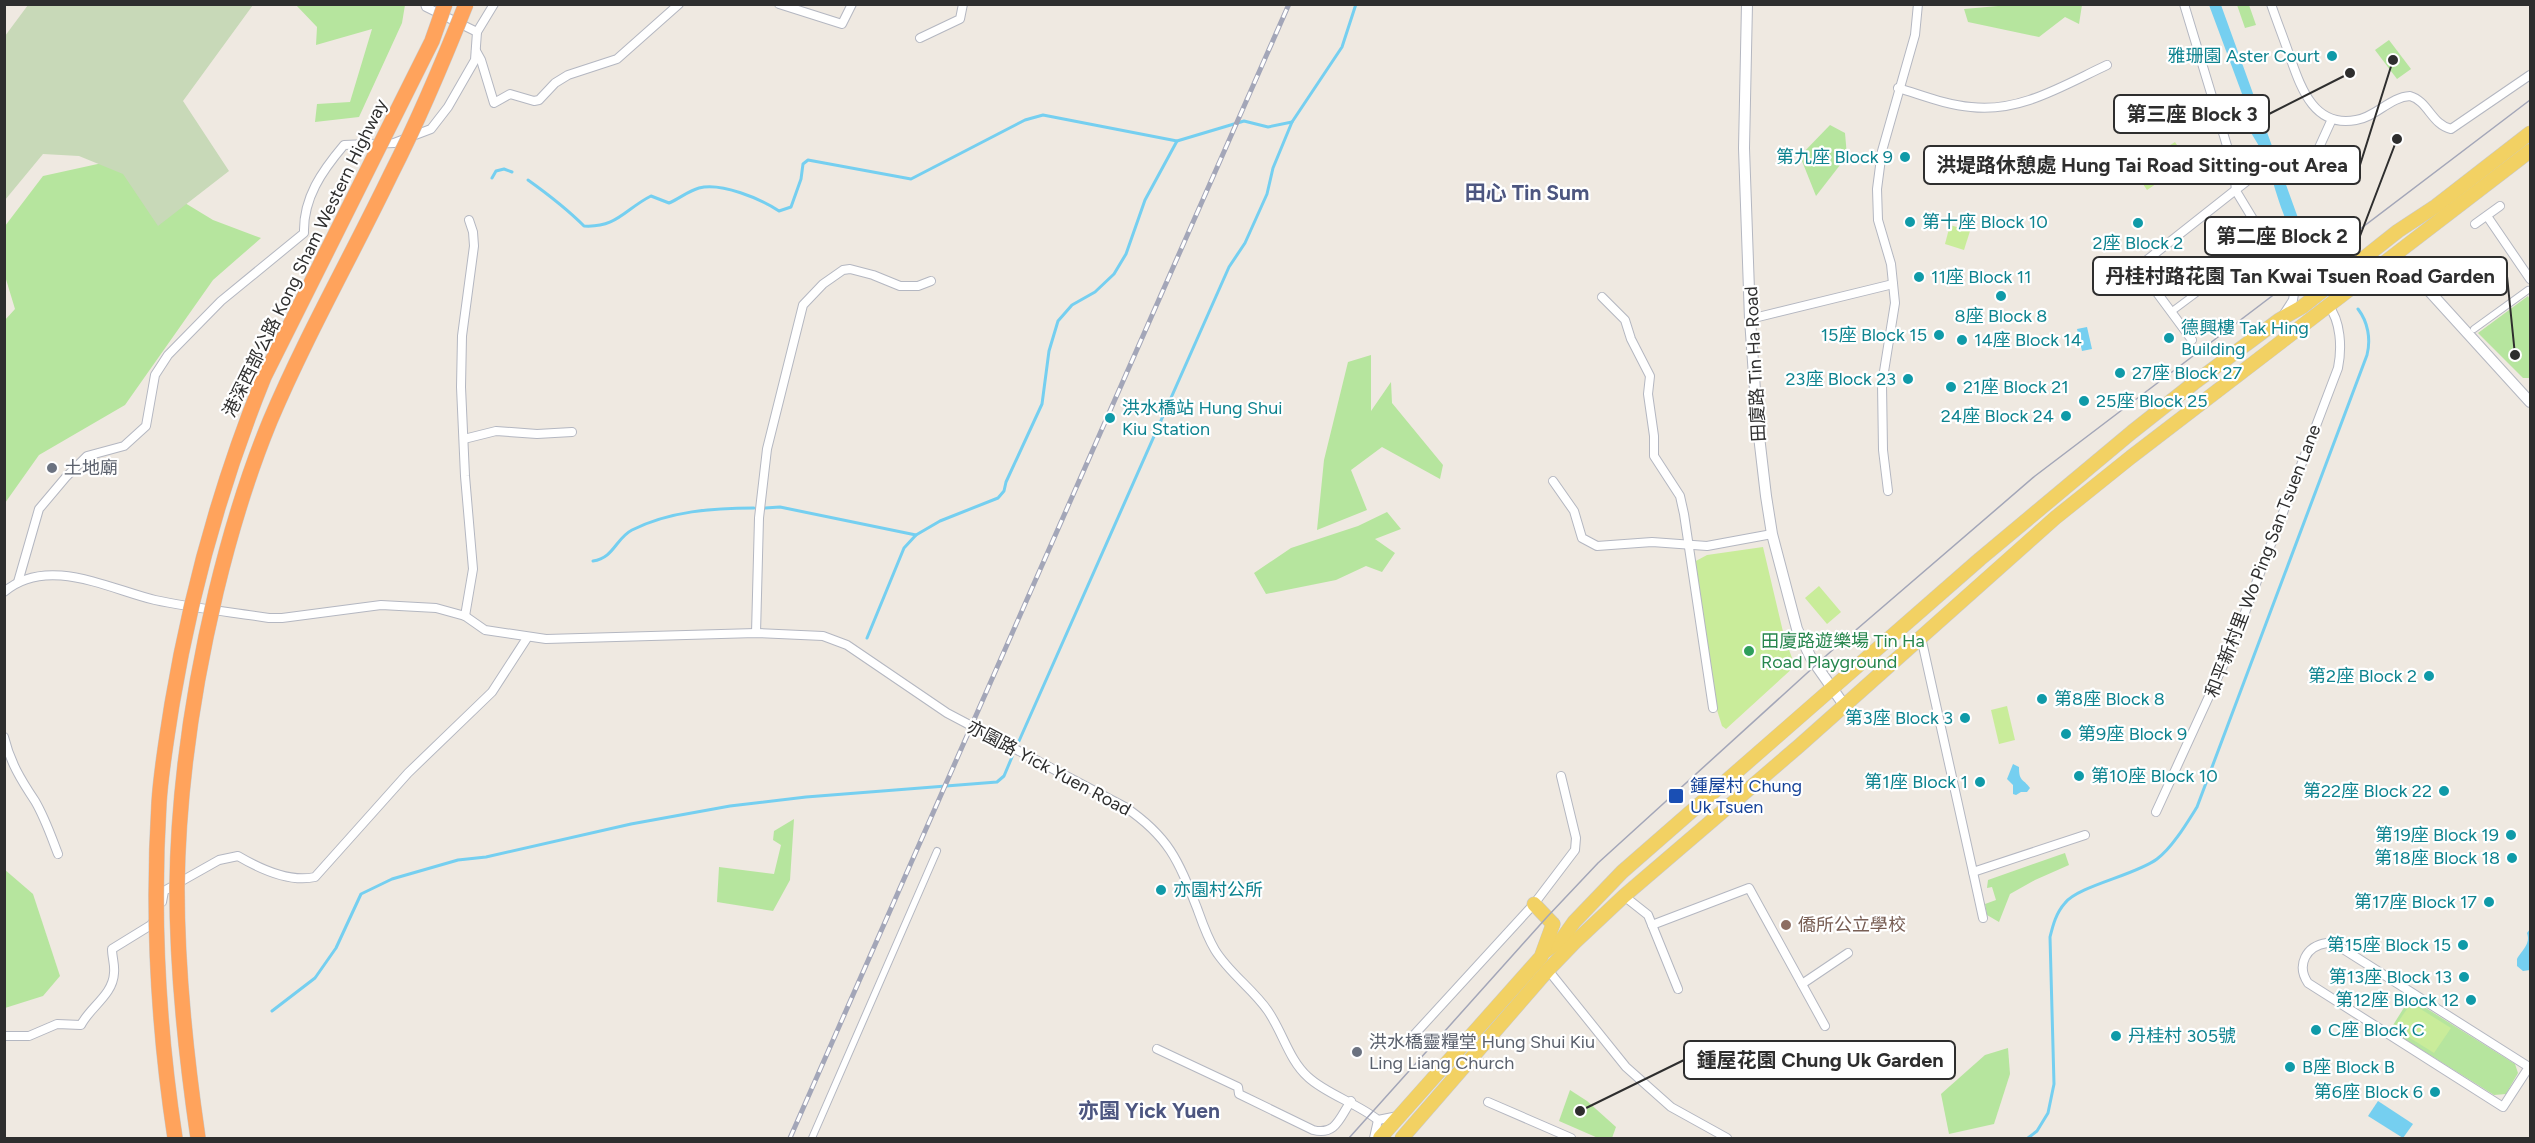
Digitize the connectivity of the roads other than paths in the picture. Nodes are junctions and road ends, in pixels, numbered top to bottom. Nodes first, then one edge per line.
1 (425, 4) edge
2 (445, 4) edge
3 (466, 4) edge
4 (494, 4) edge
5 (679, 4) edge
6 (779, 4) edge
7 (852, 4) edge
8 (963, 4) edge
9 (1747, 4) edge
10 (1918, 4) edge
11 (2184, 4) edge
12 (2271, 4) edge
13 (477, 32) junction
14 (920, 38) dead end
15 (476, 51) junction
16 (2107, 65) dead end
17 (2530, 75) edge
18 (1898, 88) junction
19 (2332, 119) junction
20 (2530, 133) edge
21 (2530, 151) edge
22 (2236, 191) junction
23 (2500, 206) dead end
24 (2487, 216) junction
25 (469, 220) dead end
26 (2475, 224) dead end
27 (2398, 231) junction
28 (2265, 243) junction
29 (2393, 257) junction
30 (2351, 269) junction
31 (2530, 276) edge
32 (931, 281) dead end
33 (1893, 284) junction
34 (2295, 287) junction
35 (2528, 290) dead end
36 (2321, 292) junction
37 (1602, 297) dead end
38 (2328, 305) junction
39 (2171, 312) junction
40 (1750, 319) junction
41 (2279, 320) junction
42 (2474, 329) dead end
43 (2194, 342) dead end
44 (2529, 397) edge
45 (572, 432) dead end
46 (464, 440) junction
47 (1553, 481) dead end
48 (1888, 491) dead end
49 (1772, 534) junction
50 (1689, 543) junction
51 (18, 582) junction
52 (4, 592) edge
53 (465, 616) junction
54 (756, 633) junction
55 (1921, 637) junction
56 (526, 638) junction
57 (1833, 689) junction
58 (1844, 705) junction
59 (1713, 708) dead end
60 (4, 737) edge
61 (1561, 776) dead end
62 (2156, 812) dead end
63 (2085, 835) dead end
64 (937, 851) dead end
65 (58, 854) dead end
66 (1973, 872) junction
67 (1610, 885) junction
68 (1624, 896) junction
69 (1534, 904) junction
70 (1983, 918) dead end
71 (1574, 922) junction
72 (1553, 924) junction
73 (1652, 925) junction
74 (1544, 952) junction
75 (1848, 953) dead end
76 (1548, 970) junction
77 (1802, 984) junction
78 (1678, 988) dead end
79 (1825, 1026) dead end
80 (4, 1036) edge
81 (1413, 1036) dead end
82 (1157, 1049) dead end
83 (2530, 1066) edge
84 (1351, 1101) junction
85 (1488, 1102) dead end
86 (1402, 1115) junction
87 (1378, 1120) junction
88 (175, 1138) edge
89 (198, 1138) edge
90 (812, 1138) edge
91 (1374, 1138) edge
92 (1380, 1138) edge
93 (1402, 1138) edge
94 (1571, 1138) edge
95 (1723, 1138) edge

1 - 13 street
2 - 88 highway, 港深西部公路 Kong Sham Western Highway, bridge
3 - 89 highway, 港深西部公路 Kong Sham Western Highway, bridge
4 - 13 street
5 - 15 street
6 - 7 street
8 - 14 street
9 - 40 street, 田廈路 Tin Ha Road
10 - 18 street
11 - 22 street
12 - 19 street
13 - 15 street
15 - 51 street
16 - 18 street
17 - 19 street
18 - 33 street
19 - 22 street
20 - 27 main road
21 - 29 main road
22 - 28 street
22 - 39 street
23 - 24 street
24 - 26 street
24 - 31 street
25 - 46 street
27 - 29 main road
27 - 30 main road
28 - 34 street
28 - 39 street
29 - 30 main road
29 - 38 main road
29 - 44 street
30 - 36 main road
32 - 54 street
33 - 40 street
33 - 48 street
34 - 36 street
34 - 41 street
35 - 42 street
36 - 41 main road
37 - 50 street
38 - 55 main road
38 - 62 street, 和平新村里 Wo Ping San Tsuen Lane
39 - 43 street
40 - 49 street, 田廈路 Tin Ha Road
41 - 57 main road
45 - 46 street
46 - 53 street
47 - 50 street
49 - 50 street
49 - 57 street, 田廈路 Tin Ha Road
50 - 59 street
51 - 52 street
51 - 53 street, 亦園路 Yick Yuen Road
53 - 56 street, 亦園路 Yick Yuen Road
54 - 56 street, 亦園路 Yick Yuen Road
54 - 84 street, 亦園路 Yick Yuen Road
55 - 58 main road
55 - 66 street
56 - 80 street
57 - 58 street, 田廈路 Tin Ha Road
57 - 67 main road
58 - 68 main road
60 - 65 street
61 - 69 street
63 - 66 street
64 - 90 street
66 - 70 street
67 - 68 main road
67 - 71 main road
68 - 73 street
68 - 76 main road
69 - 72 main road
69 - 81 street
71 - 72 main road
71 - 74 main road
72 - 74 main road
73 - 77 street
73 - 78 street
74 - 86 main road
75 - 77 street
76 - 93 main road
76 - 95 street
77 - 79 street
82 - 84 street
83 - 83 street
84 - 87 street, 亦園路 Yick Yuen Road
85 - 94 street
86 - 87 street
86 - 92 main road
87 - 91 street

